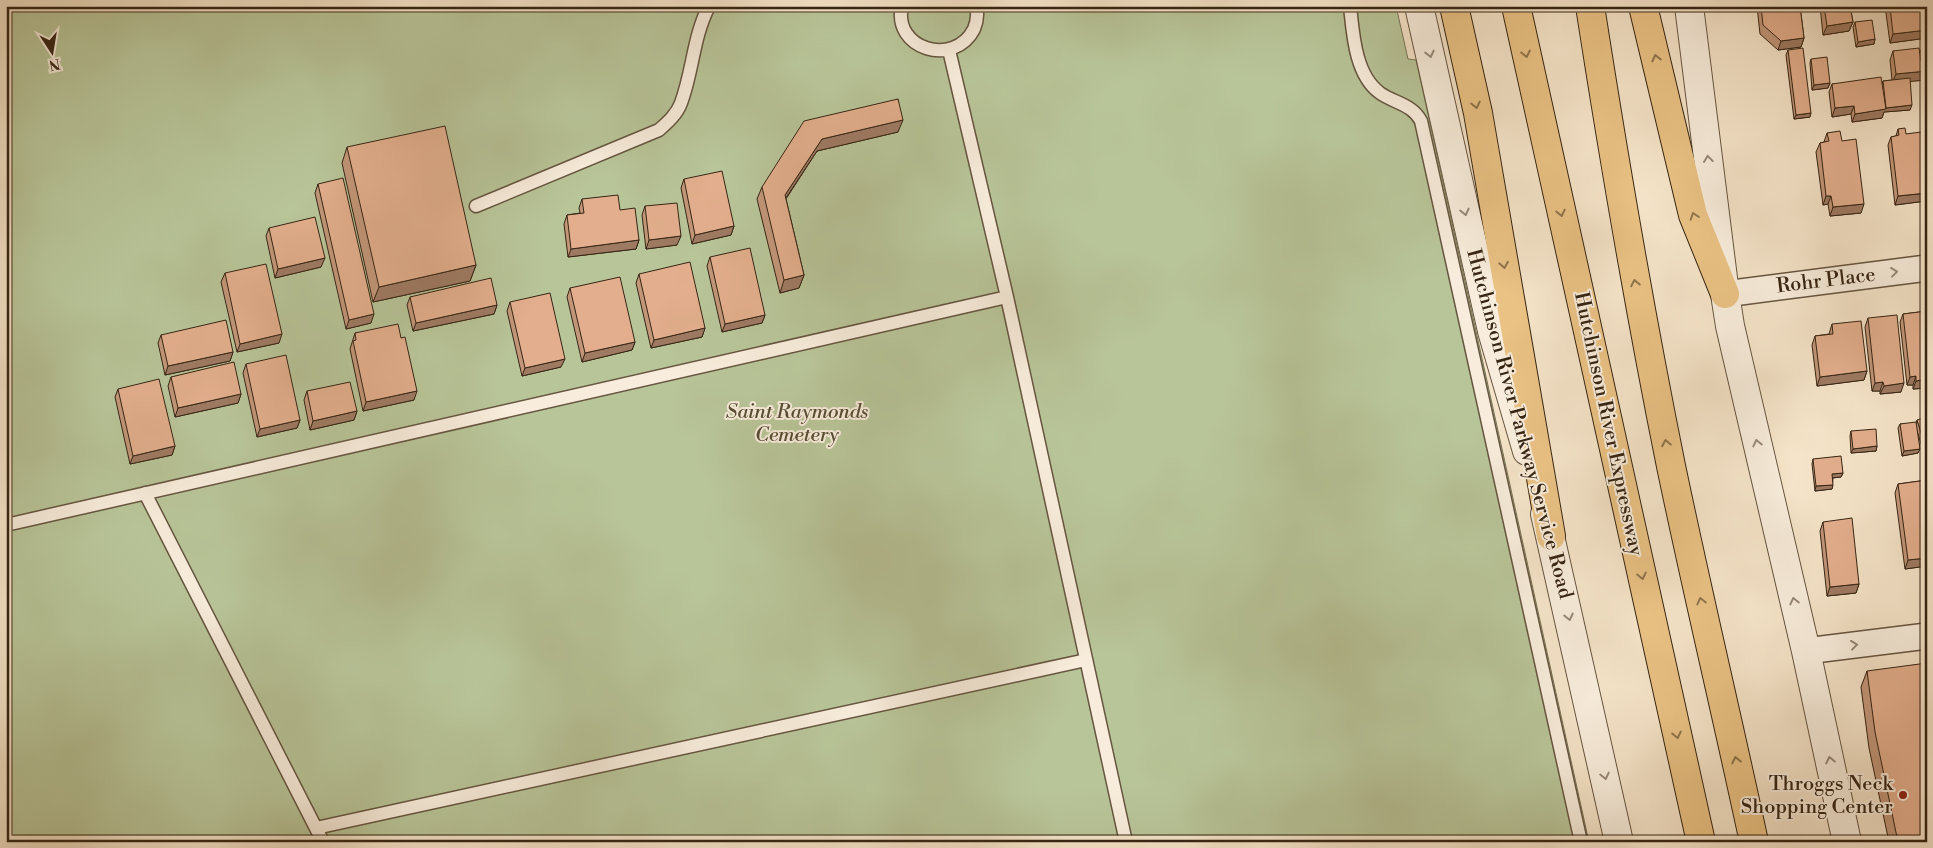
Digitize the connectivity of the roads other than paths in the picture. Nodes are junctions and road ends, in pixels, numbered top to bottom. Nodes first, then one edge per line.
1 (709, 6) edge
2 (902, 6) edge
3 (976, 6) edge
4 (1350, 6) edge
5 (1420, 6) edge
6 (1454, 6) edge
7 (1516, 6) edge
8 (1590, 6) edge
9 (1644, 6) edge
10 (1689, 6) edge
11 (949, 50) junction
12 (476, 206) dead end
13 (1927, 268) edge
14 (1725, 294) junction
15 (1007, 297) junction
16 (145, 493) junction
17 (6, 525) edge
18 (1551, 536) junction
19 (1927, 636) edge
20 (1806, 651) junction
21 (1086, 660) junction
22 (316, 828) junction
23 (323, 842) edge
24 (1126, 842) edge
25 (1581, 842) edge
26 (1619, 842) edge
27 (1701, 842) edge
28 (1754, 842) edge
29 (1847, 842) edge

1 - 12 lane
2 - 11 lane
3 - 11 lane
4 - 25 lane
5 -> 18 street, Hutchinson River Parkway Service Road
6 -> 18 highway
7 -> 27 highway, Hutchinson River Expressway
28 -> 8 highway
14 -> 9 highway
14 -> 10 street
11 - 15 lane
14 -> 13 street, Rohr Place
20 -> 14 street
15 - 16 lane
15 - 21 lane
16 - 17 lane
16 - 22 lane
18 -> 26 street, Hutchinson River Parkway Service Road
20 -> 19 street
29 -> 20 street
21 - 22 lane
21 - 24 lane
22 - 23 lane

